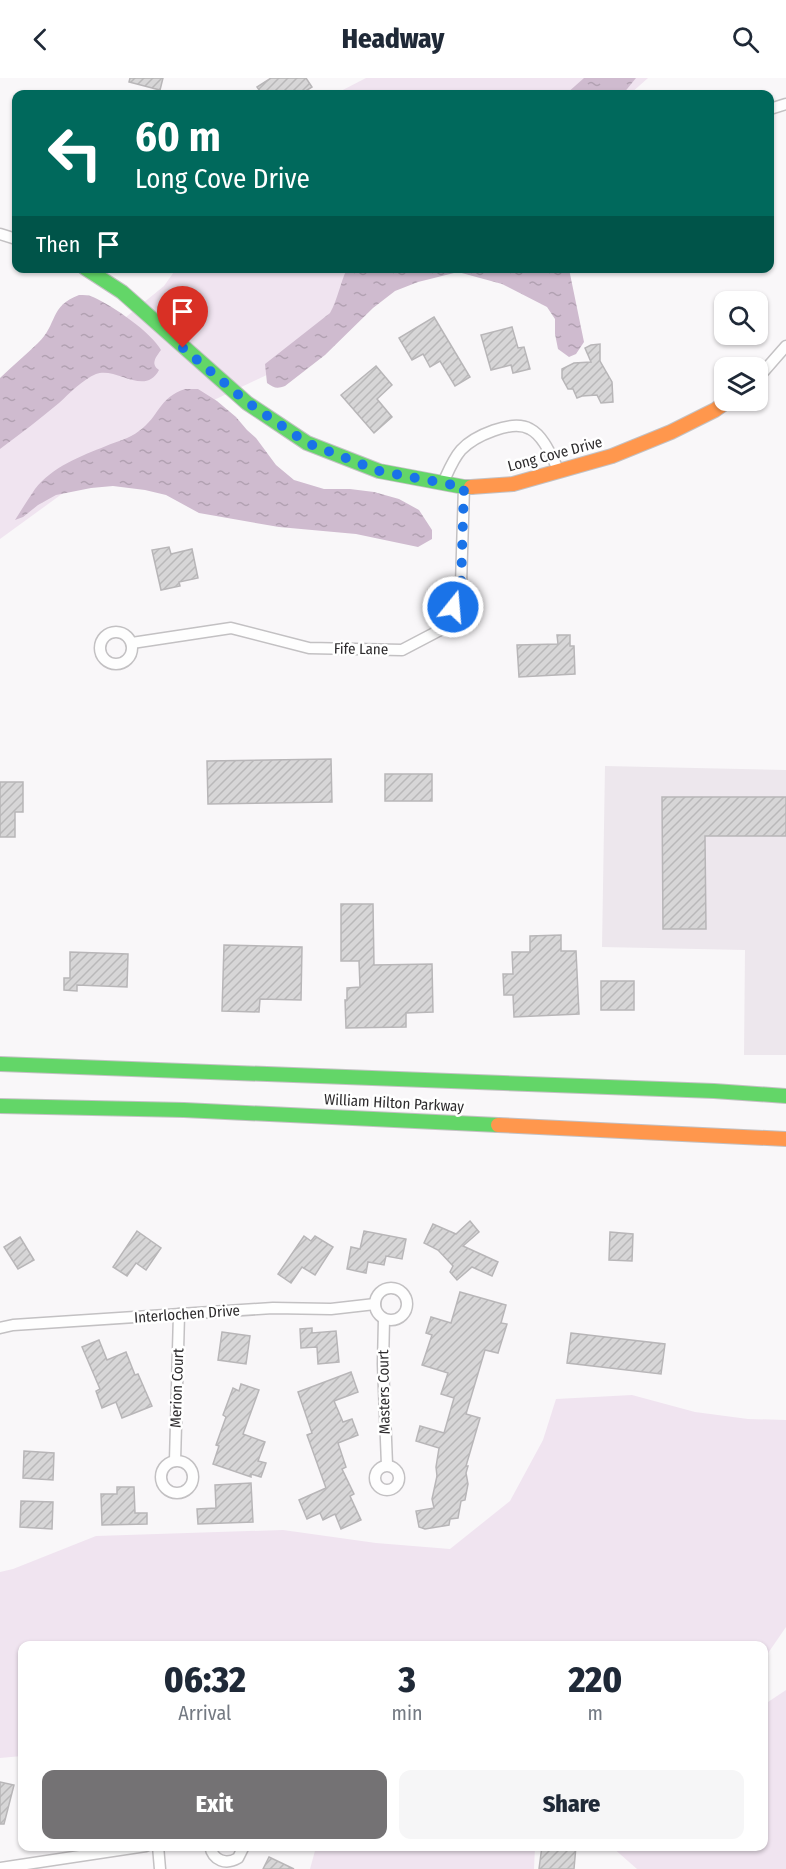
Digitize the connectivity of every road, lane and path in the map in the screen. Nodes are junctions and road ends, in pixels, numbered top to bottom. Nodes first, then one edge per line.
1 (93, 273) edge
2 (786, 346) edge
3 (768, 367) edge
4 (714, 410) edge
5 (559, 471) junction
6 (443, 483) junction
7 (464, 487) junction
8 (132, 643) dead end
9 (0, 1064) edge
10 (786, 1096) edge
11 (0, 1107) edge
12 (786, 1138) edge
13 (375, 1304) junction
14 (179, 1314) junction
15 (384, 1319) junction
16 (0, 1328) edge
17 (175, 1461) dead end
18 (387, 1465) dead end
19 (113, 1851) edge
20 (158, 1851) edge
21 (212, 1851) edge
22 (242, 1851) edge
23 (0, 1868) edge
24 (160, 1869) edge

1 - 6 main road, Long Cove Drive
2 - 3 street
4 - 5 main road, Long Cove Drive
5 - 6 street
5 - 7 main road, Long Cove Drive
6 - 7 main road, Long Cove Drive
7 - 8 street, Fife Lane
9 - 10 main road, William Hilton Parkway
11 - 12 main road, William Hilton Parkway
13 - 14 street, Interlochen Drive
13 - 15 street
13 - 15 street, Interlochen Drive
14 - 16 street, Interlochen Drive
14 - 17 street, Merion Court
15 - 18 street, Masters Court
19 - 23 street
20 - 24 street
21 - 22 street

